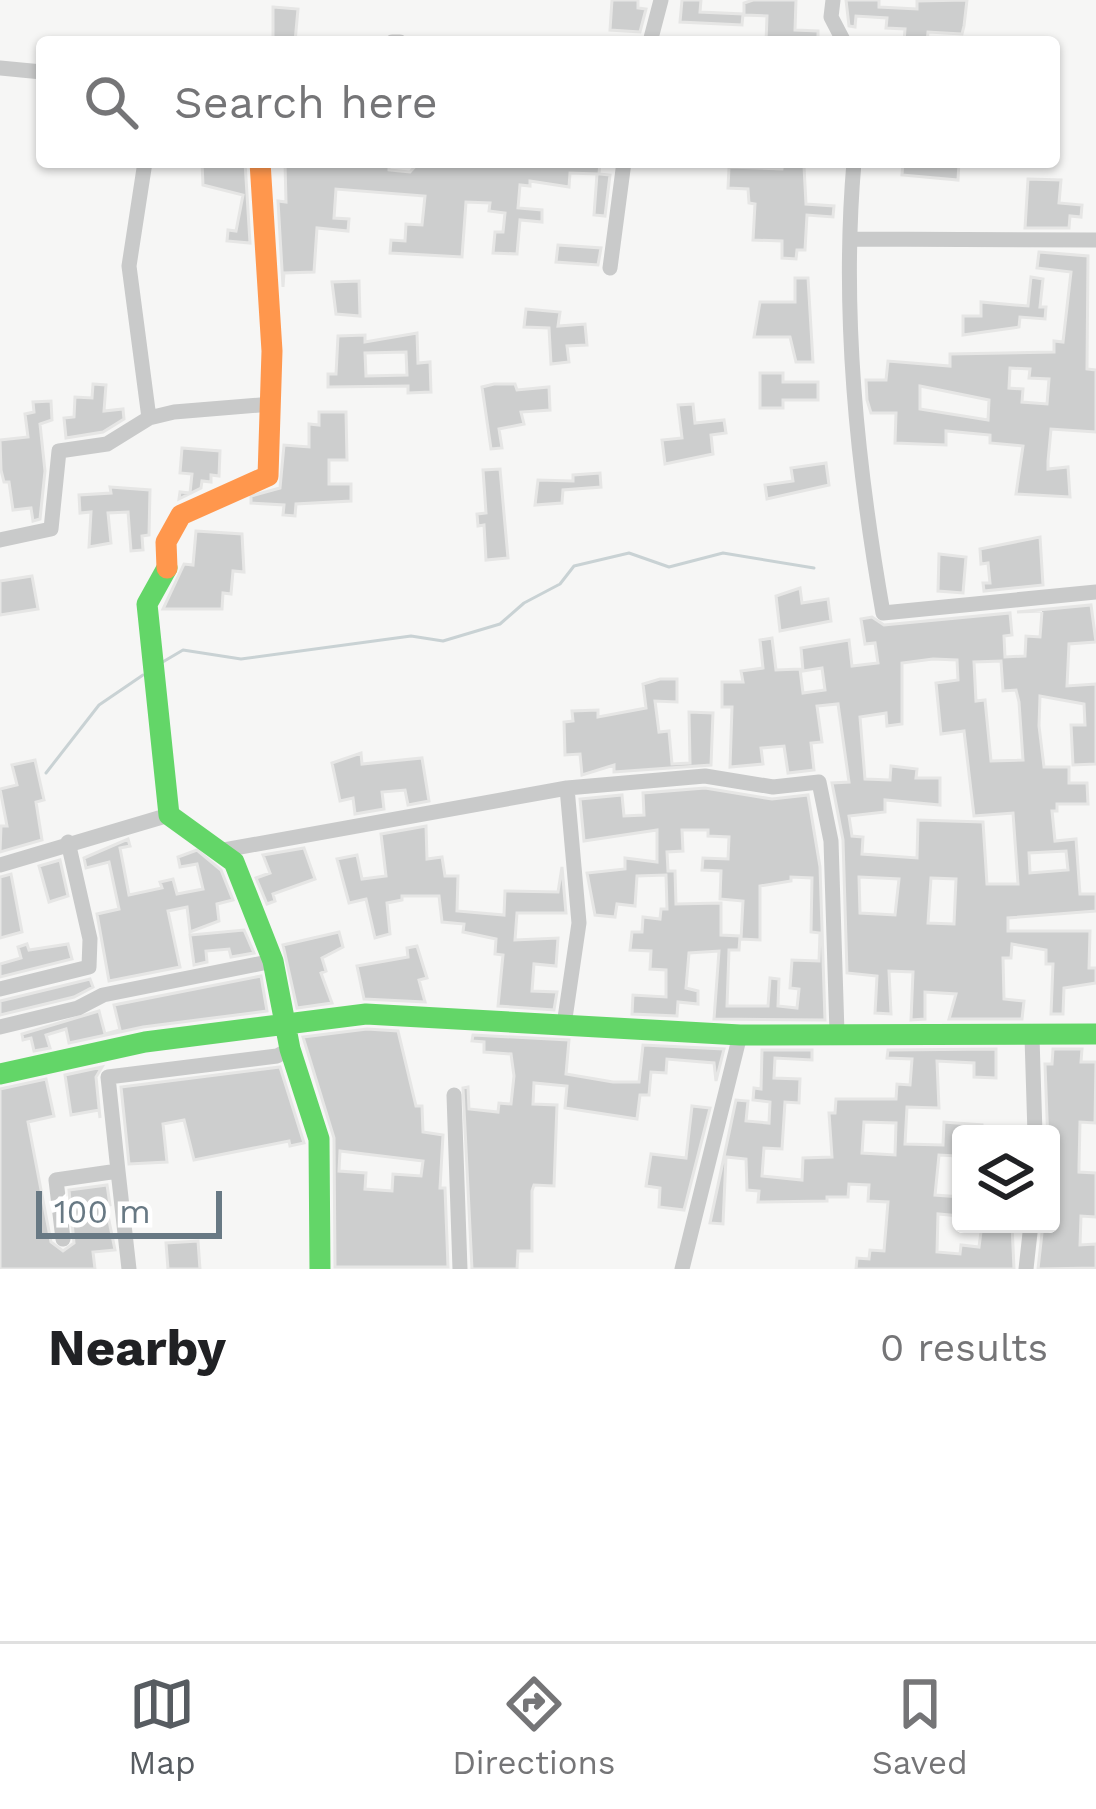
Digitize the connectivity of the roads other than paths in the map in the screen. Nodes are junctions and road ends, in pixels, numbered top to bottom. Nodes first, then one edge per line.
1 (661, 0) edge
2 (833, 0) edge
3 (652, 36) edge
4 (841, 36) edge
5 (0, 68) edge
6 (36, 71) edge
7 (144, 168) edge
8 (260, 168) edge
9 (623, 168) edge
10 (854, 168) edge
11 (850, 239) junction
12 (1096, 240) edge
13 (610, 268) dead end
14 (272, 404) junction
15 (149, 418) junction
16 (0, 540) edge
17 (1096, 592) edge
18 (567, 788) junction
19 (169, 815) junction
20 (68, 842) junction
21 (224, 850) junction
22 (0, 865) edge
23 (273, 961) junction
24 (0, 989) edge
25 (287, 1021) junction
26 (564, 1025) junction
27 (0, 1027) edge
28 (837, 1033) junction
29 (1096, 1034) edge
30 (740, 1035) junction
31 (1032, 1037) junction
32 (290, 1049) junction
33 (0, 1074) edge
34 (454, 1095) dead end
35 (1034, 1125) edge
36 (118, 1171) junction
37 (1029, 1233) edge
38 (63, 1239) dead end
39 (128, 1269) edge
40 (320, 1269) edge
41 (460, 1269) edge
42 (682, 1269) edge
43 (1026, 1269) edge

1 - 3 street
2 - 4 street
5 - 6 street
7 - 15 street
8 - 14 street
9 - 13 street
10 - 11 street
11 - 12 street
11 - 17 street
14 - 15 street
14 - 19 street
15 - 16 street
18 - 21 street
18 - 26 street
18 - 28 street
19 - 20 street
19 - 21 street
20 - 22 street
20 - 24 street
21 - 23 street
23 - 25 street
23 - 27 street
25 - 26 street
25 - 32 street
25 - 33 street
26 - 30 street
28 - 30 street
28 - 31 street
29 - 31 street
30 - 42 street
31 - 35 street
32 - 36 street
32 - 40 street
34 - 41 street
36 - 38 street
36 - 39 street
37 - 43 street

